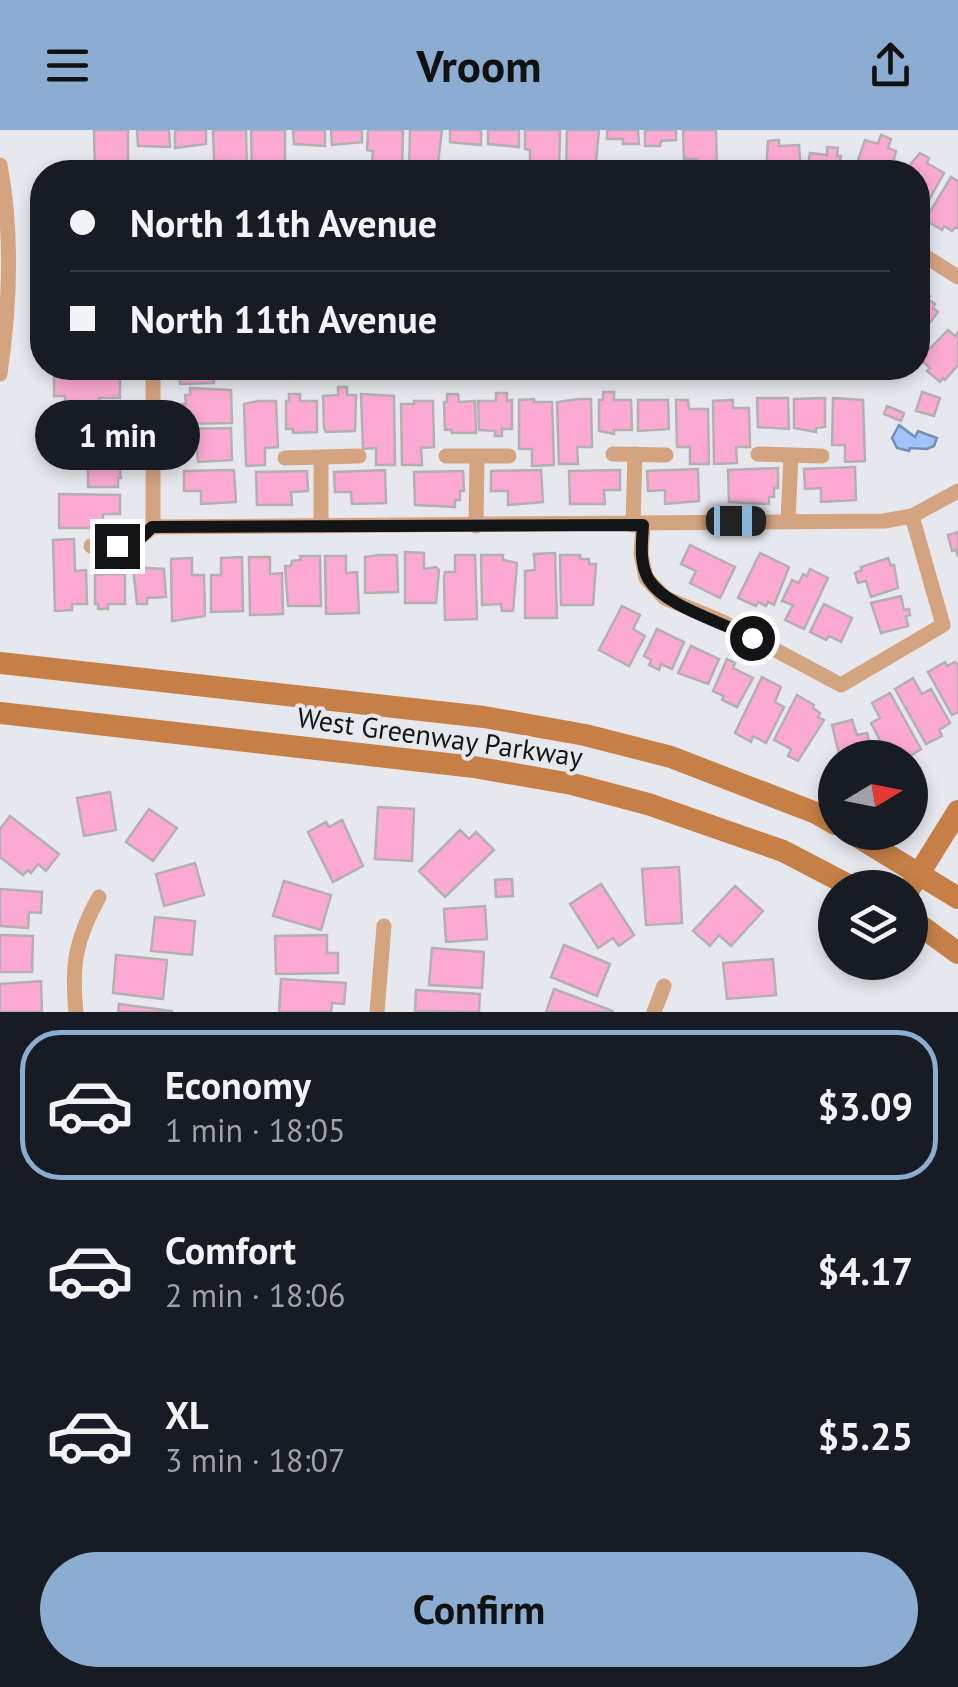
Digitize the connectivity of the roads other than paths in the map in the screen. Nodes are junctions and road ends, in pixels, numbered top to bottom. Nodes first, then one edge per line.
1 (0, 165) edge
2 (4, 235) edge
3 (930, 260) edge
4 (958, 277) edge
5 (0, 374) edge
6 (153, 380) edge
7 (613, 454) dead end
8 (635, 454) junction
9 (666, 454) dead end
10 (758, 454) dead end
11 (791, 455) junction
12 (359, 456) dead end
13 (446, 456) dead end
14 (476, 456) junction
15 (509, 456) dead end
16 (822, 456) dead end
17 (321, 457) junction
18 (285, 458) dead end
19 (958, 491) edge
20 (912, 516) junction
21 (788, 521) junction
22 (638, 525) junction
23 (321, 526) junction
24 (476, 526) junction
25 (152, 527) junction
26 (91, 546) dead end
27 (0, 663) edge
28 (0, 713) edge
29 (958, 811) edge
30 (818, 814) edge
31 (874, 850) edge
32 (819, 870) edge
33 (901, 870) edge
34 (921, 870) edge
35 (928, 885) edge
36 (99, 897) dead end
37 (958, 898) edge
38 (384, 926) dead end
39 (928, 931) edge
40 (958, 953) edge
41 (664, 986) dead end
42 (76, 1012) edge
43 (376, 1012) edge
44 (654, 1012) edge

1 - 2 street
2 - 5 street
3 - 4 street
6 - 25 street
7 - 8 street
8 - 9 street
8 - 22 street
10 - 11 street
11 - 16 street
11 - 21 street
12 - 17 street
13 - 14 street
14 - 15 street
14 - 24 street
17 - 18 street
17 - 23 street
19 - 20 street
20 - 21 street
20 - 22 street
21 - 22 street
22 - 24 street
23 - 24 street
23 - 25 street
25 - 26 street
27 - 30 main road, West Greenway Parkway
28 - 32 main road, West Greenway Parkway
29 - 34 main road
31 - 33 main road
35 - 37 main road
36 - 42 street
38 - 43 street
39 - 40 main road
41 - 44 street

